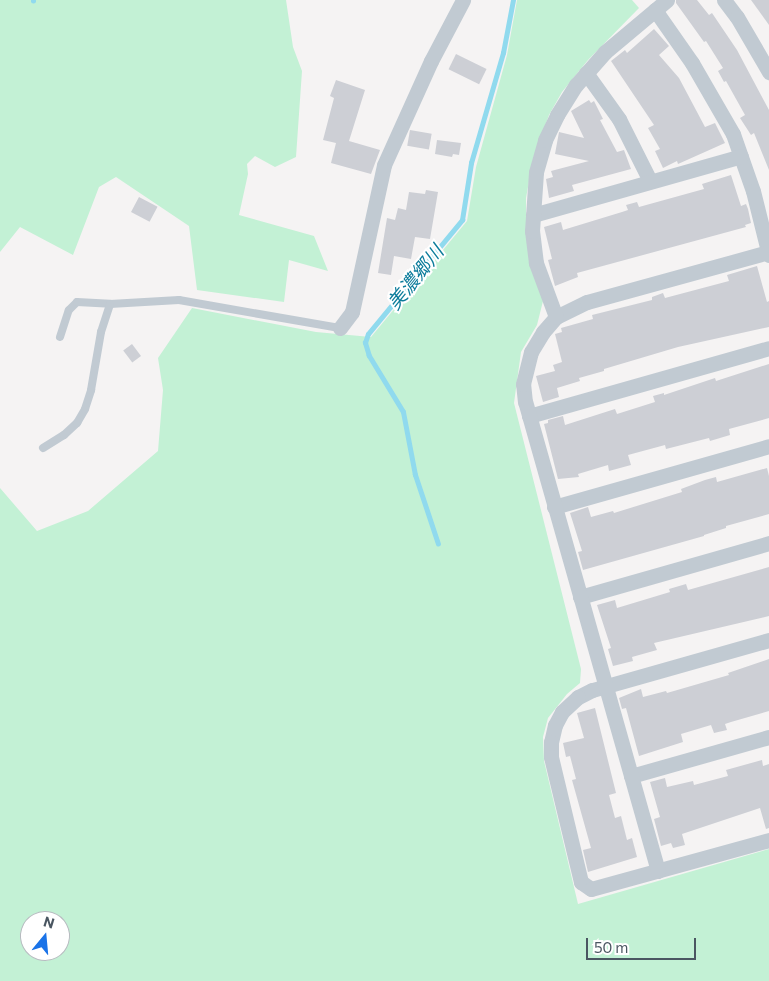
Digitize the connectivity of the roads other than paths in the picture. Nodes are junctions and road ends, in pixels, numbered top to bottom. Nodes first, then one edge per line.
1 (463, 0) edge
2 (667, 0) edge
3 (724, 0) edge
4 (655, 10) junction
5 (769, 72) edge
6 (586, 73) junction
7 (741, 156) junction
8 (650, 181) junction
9 (533, 215) junction
10 (769, 253) edge
11 (110, 304) junction
12 (556, 317) junction
13 (340, 328) joint
14 (60, 337) dead end
15 (769, 348) edge
16 (529, 416) junction
17 (769, 446) edge
18 (43, 448) dead end
19 (554, 507) junction
20 (769, 543) edge
21 (580, 597) junction
22 (769, 640) edge
23 (606, 686) junction
24 (769, 737) edge
25 (631, 776) junction
26 (769, 840) edge
27 (658, 871) junction

1 - 13 street
2 - 4 street
3 - 5 street
4 - 6 street
4 - 7 street
6 - 8 street
6 - 9 street
7 - 8 street
7 - 10 street
8 - 9 street
9 - 12 street
10 - 12 street
11 - 13 lane
11 - 14 lane
11 - 18 lane
12 - 16 street
15 - 16 street
16 - 19 street
17 - 19 street
19 - 21 street
20 - 21 street
21 - 23 street
22 - 23 street
23 - 25 street
23 - 27 street
24 - 25 street
25 - 27 street
26 - 27 street

